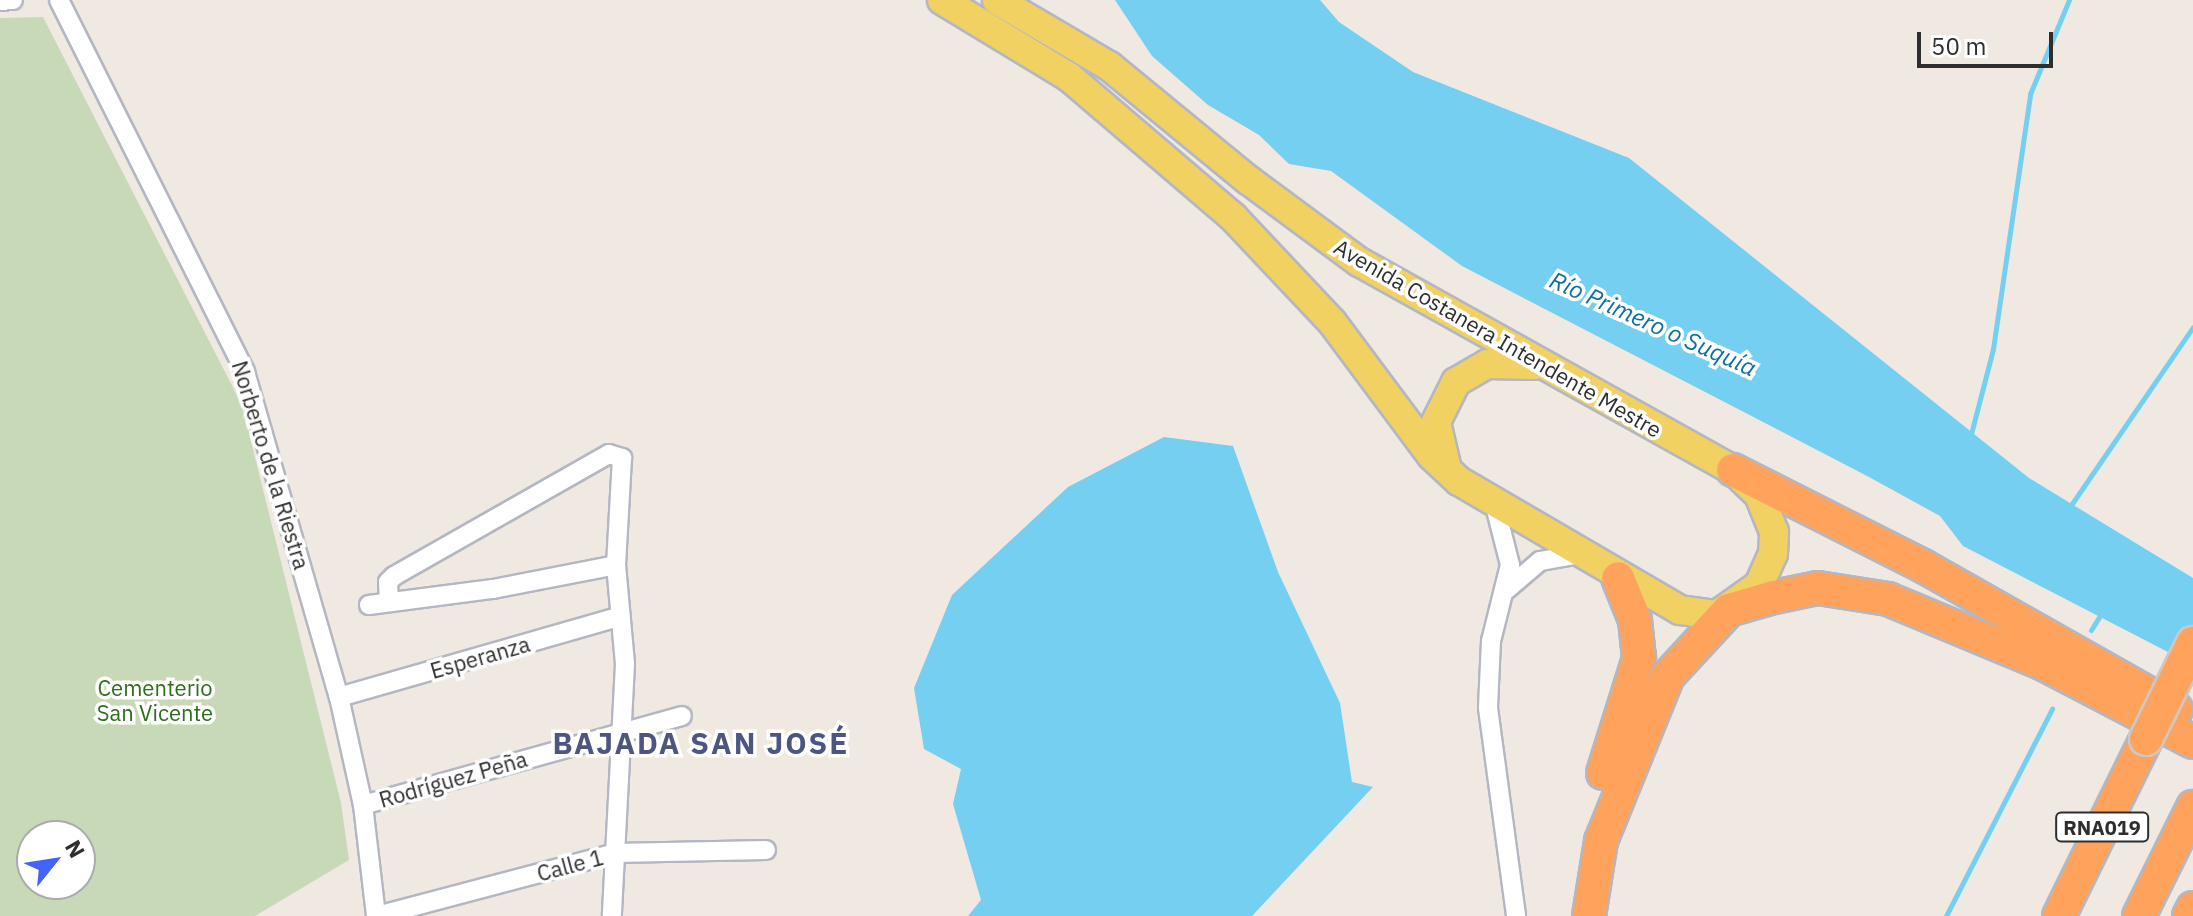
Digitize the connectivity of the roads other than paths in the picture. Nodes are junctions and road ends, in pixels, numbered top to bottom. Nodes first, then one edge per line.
1 (13, 0) edge
2 (59, 0) edge
3 (942, 0) edge
4 (997, 0) edge
5 (0, 1) edge
6 (1547, 370) junction
7 (1733, 470) junction
8 (1459, 481) junction
9 (1495, 506) junction
10 (1580, 554) junction
11 (616, 565) junction
12 (1618, 578) junction
13 (1503, 593) junction
14 (389, 602) junction
15 (369, 605) dead end
16 (1729, 610) junction
17 (621, 616) junction
18 (2193, 643) edge
19 (339, 697) junction
20 (682, 716) dead end
21 (2193, 718) edge
22 (620, 733) junction
23 (2193, 742) edge
24 (363, 805) junction
25 (2193, 807) edge
26 (2092, 847) junction
27 (766, 850) dead end
28 (615, 853) junction
29 (2193, 908) edge
30 (377, 916) edge
31 (612, 916) edge
32 (1516, 916) edge
33 (1569, 916) edge
34 (1589, 916) edge
35 (2034, 916) edge
36 (2059, 916) edge
37 (2139, 916) edge
38 (2189, 916) edge

1 - 5 street
2 - 19 street, Norberto de la Riestra
3 - 8 main road
4 - 6 main road, Avenida Costanera Intendente Mestre
6 - 7 main road, Avenida Costanera Intendente Mestre
6 - 8 main road
7 - 16 main road, Avenida Costanera Intendente Mestre
7 - 21 highway
8 - 9 main road
9 - 10 main road
9 - 13 street
10 - 12 main road
10 - 13 street
11 - 14 street
11 - 14 street
11 - 17 street
12 - 16 main road
12 - 33 highway
13 - 32 street
14 - 15 street
16 - 23 highway
16 - 34 highway
17 - 19 street, Esperanza
17 - 22 street
18 - 26 highway, RNA019, bridge
19 - 24 street, Norberto de la Riestra
20 - 22 street, Rodríguez Peña
22 - 24 street, Rodríguez Peña
22 - 28 street
24 - 30 street, Norberto de la Riestra
25 - 37 highway, RNA019
26 - 35 highway
26 - 36 highway, RNA019
27 - 28 street, Calle 1
28 - 30 street, Calle 1
28 - 31 street
29 - 38 highway

